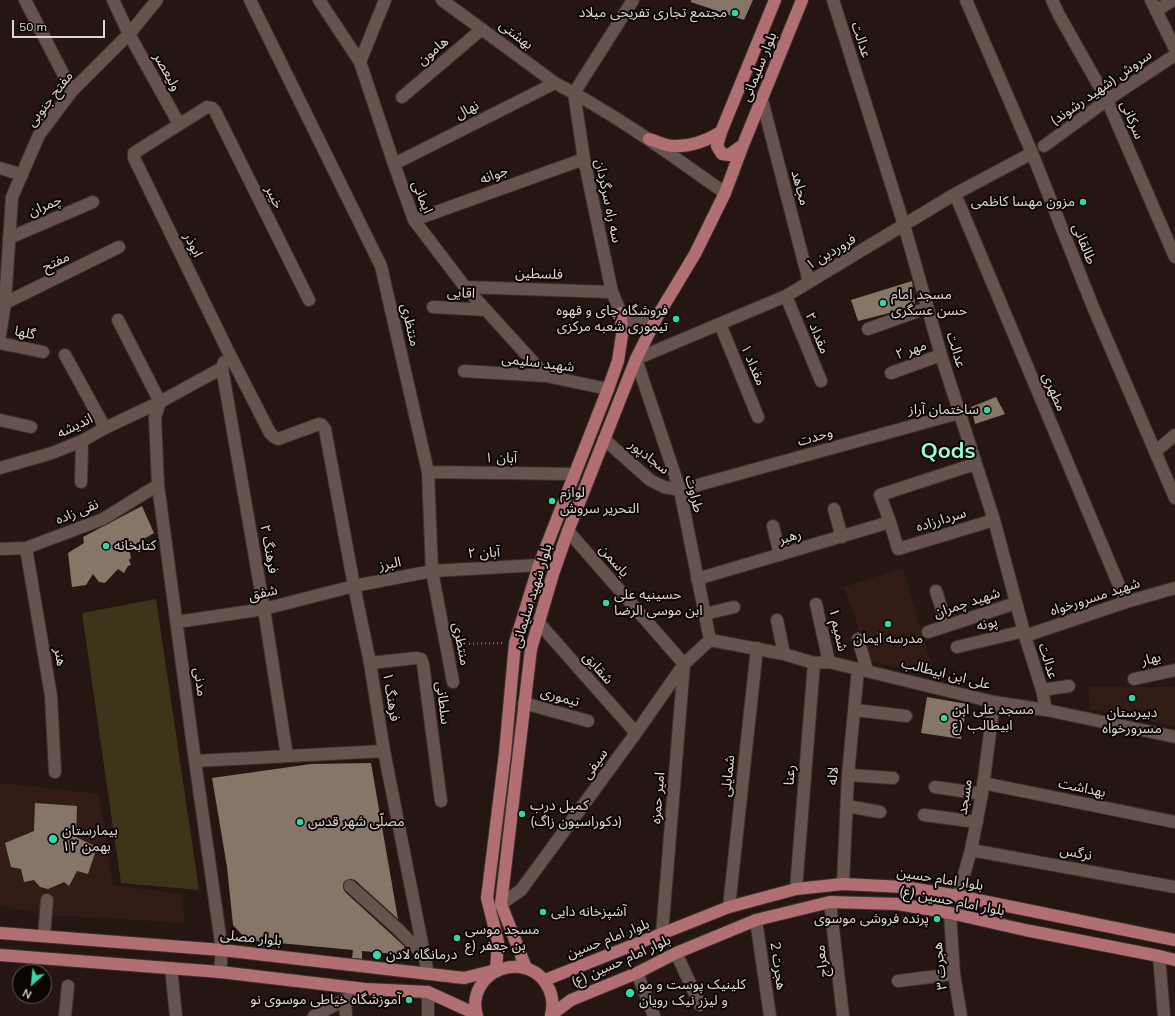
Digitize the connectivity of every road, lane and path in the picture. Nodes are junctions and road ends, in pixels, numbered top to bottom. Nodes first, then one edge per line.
1 (26, 0) edge
2 (113, 0) edge
3 (157, 0) edge
4 (250, 0) edge
5 (319, 0) edge
6 (384, 0) edge
7 (442, 0) edge
8 (633, 0) edge
9 (775, 0) edge
10 (802, 0) edge
11 (833, 0) edge
12 (966, 0) edge
13 (1052, 0) edge
14 (1173, 0) edge
15 (1154, 5) edge
16 (482, 29) junction
17 (129, 34) junction
18 (1175, 49) edge
19 (1175, 55) edge
20 (360, 62) junction
21 (555, 83) junction
22 (72, 91) junction
23 (574, 93) junction
24 (402, 97) dead end
25 (762, 100) junction
26 (1107, 100) junction
27 (179, 124) junction
28 (721, 132) junction
29 (648, 139) junction
30 (742, 145) junction
31 (1044, 146) dead end
32 (1032, 153) junction
33 (584, 159) junction
34 (394, 164) junction
35 (0, 168) edge
36 (22, 175) junction
37 (725, 193) junction
38 (955, 194) junction
39 (93, 202) dead end
40 (414, 220) junction
41 (904, 224) junction
42 (9, 238) junction
43 (119, 247) dead end
44 (1175, 257) edge
45 (3, 268) edge
46 (809, 282) junction
47 (465, 287) junction
48 (612, 292) junction
49 (786, 296) junction
50 (309, 300) dead end
51 (5, 303) junction
52 (433, 307) dead end
53 (927, 308) junction
54 (486, 310) junction
55 (620, 313) junction
56 (656, 317) junction
57 (118, 320) dead end
58 (720, 324) junction
59 (868, 329) dead end
60 (0, 335) edge
61 (0, 343) edge
62 (227, 349) junction
63 (43, 352) dead end
64 (65, 355) dead end
65 (941, 355) junction
66 (636, 359) junction
67 (222, 368) junction
68 (464, 371) dead end
69 (891, 373) dead end
70 (546, 376) junction
71 (821, 382) dead end
72 (608, 389) junction
73 (160, 402) junction
74 (959, 413) junction
75 (758, 417) dead end
76 (0, 420) edge
77 (322, 425) joint
78 (31, 427) dead end
79 (105, 428) junction
80 (1175, 435) edge
81 (604, 439) junction
82 (82, 441) junction
83 (1155, 452) junction
84 (975, 464) junction
85 (0, 468) edge
86 (428, 472) junction
87 (574, 474) junction
88 (82, 482) dead end
89 (158, 485) junction
90 (680, 490) junction
91 (1175, 498) edge
92 (834, 509) dead end
93 (994, 520) junction
94 (890, 522) junction
95 (773, 526) dead end
96 (568, 531) junction
97 (842, 537) junction
98 (26, 548) junction
99 (0, 549) edge
100 (780, 555) junction
101 (538, 564) junction
102 (432, 571) junction
103 (698, 579) junction
104 (354, 586) junction
105 (1175, 588) edge
106 (936, 591) dead end
107 (1126, 602) junction
108 (1016, 603) junction
109 (816, 604) dead end
110 (734, 607) dead end
111 (264, 609) junction
112 (705, 614) junction
113 (777, 620) dead end
114 (177, 622) junction
115 (538, 622) junction
116 (947, 626) junction
117 (928, 632) dead end
118 (1025, 633) junction
119 (858, 639) dead end
120 (710, 640) junction
121 (515, 643) junction
122 (446, 644) junction
123 (957, 647) dead end
124 (757, 648) junction
125 (784, 654) junction
126 (829, 662) junction
127 (370, 663) junction
128 (814, 663) junction
129 (684, 664) junction
130 (863, 670) junction
131 (1175, 670) edge
132 (1134, 679) dead end
133 (453, 682) dead end
134 (1069, 686) dead end
135 (1042, 690) junction
136 (524, 702) junction
137 (994, 702) junction
138 (855, 710) junction
139 (1046, 710) junction
140 (906, 716) dead end
141 (588, 721) dead end
142 (636, 733) junction
143 (1175, 737) edge
144 (384, 751) junction
145 (287, 756) junction
146 (195, 761) junction
147 (55, 772) dead end
148 (848, 775) junction
149 (893, 778) dead end
150 (935, 786) dead end
151 (982, 788) junction
152 (441, 801) dead end
153 (847, 806) junction
154 (880, 812) dead end
155 (924, 815) dead end
156 (977, 822) junction
157 (1175, 822) edge
158 (971, 850) junction
159 (843, 884) junction
160 (350, 886) dead end
161 (1175, 887) edge
162 (796, 889) junction
163 (958, 896) junction
164 (47, 900) dead end
165 (830, 902) junction
166 (502, 904) junction
167 (729, 907) junction
168 (950, 913) junction
169 (756, 920) junction
170 (0, 933) edge
171 (662, 934) junction
172 (44, 936) junction
173 (1175, 940) edge
174 (222, 950) junction
175 (676, 953) junction
176 (0, 956) edge
177 (424, 956) junction
178 (1159, 956) junction
179 (1175, 960) edge
180 (171, 968) junction
181 (526, 968) junction
182 (496, 970) junction
183 (220, 972) junction
184 (637, 973) junction
185 (428, 974) junction
186 (954, 974) junction
187 (544, 980) junction
188 (898, 982) dead end
189 (68, 986) dead end
190 (365, 989) junction
191 (428, 992) junction
192 (345, 1001) junction
193 (700, 1005) dead end
194 (477, 1015) edge
195 (65, 1016) edge
196 (176, 1016) edge
197 (314, 1016) edge
198 (346, 1016) edge
199 (428, 1016) edge
200 (551, 1016) edge
201 (654, 1016) edge
202 (770, 1016) edge
203 (843, 1016) edge
204 (961, 1016) edge
205 (1164, 1016) edge

1 - 22 street
2 - 17 street, ولیعصر
3 - 17 street, مفتح جنوبی
4 - 86 street, منتظری
5 - 20 street, ایمانی
6 - 20 street
7 - 16 street, بهشتی
8 - 23 street
9 - 28 main road, بلوار سلیمانی
10 - 25 main road, بلوار سلیمانی
11 - 41 street, عدالت
12 - 32 street, طالقانی
13 - 26 street, سرکانی
14 - 15 street
15 - 18 street
16 - 21 street, بهشتی
16 - 24 street, هامون
17 - 22 street, مفتح جنوبی
17 - 27 street, ولیعصر
19 - 26 street, سروش (شهید رشوند)
20 - 34 street, ایمانی
21 - 23 street, بهشتی
21 - 34 street, نهال
22 - 36 street, مفتح جنوبی
23 - 29 street
23 - 33 street, سه راه سرگردان
25 - 30 main road, بلوار سلیمانی
25 - 46 street, مجاهد
26 - 31 street, سروش (شهید رشوند)
26 - 44 street, سرکانی
27 - 50 street, خیبر
27 - 62 street, ابوذر
28 - 29 main road
28 - 30 main road, بلوار سلیمانی
29 - 37 street
30 - 37 main road
32 - 38 street, فروردین ۱
32 - 83 street, طالقانی
33 - 40 street, جوانه
33 - 48 street, سه راه سرگردان
34 - 40 street, ایمانی
35 - 36 street
36 - 42 street, مفتح جنوبی
37 - 56 main road
38 - 41 street, فروردین ۱
38 - 107 street, مطهری
39 - 42 street, چمران
40 - 47 street, ایمانی
41 - 46 street, فروردین ۱
41 - 53 street, عدالت
42 - 45 street, مفتح جنوبی
43 - 51 street, مفتح
45 - 51 street, مفتح جنوبی
46 - 49 street, فروردین ۱
47 - 48 street, فلسطین
47 - 54 street, ایمانی
48 - 55 street, سه راه سرگردان
49 - 58 street, فروردین ۱
49 - 71 street, مقداد ۲
51 - 60 street, مفتح جنوبی
52 - 54 street, اقایی
53 - 59 street
53 - 65 street, عدالت
54 - 70 street, ایمانی
55 - 56 street
55 - 72 main road, بلوار شهید سلیمانی
56 - 66 main road, بلوار شهید سلیمانی
57 - 73 street
58 - 66 street, فروردین ۱
58 - 75 street, مقداد ۱
61 - 63 street, گلها
62 - 67 street, فرهنگ ۲
62 - 77 street, ابوذر
64 - 79 street
65 - 69 street, مهر ۲
65 - 74 street, عدالت
66 - 81 main road, بلوار شهید سلیمانی
66 - 90 street, طراوت
67 - 73 street, اندیشه
67 - 111 street, فرهنگ ۲
68 - 70 street, شهید سلیمی
70 - 72 street, شهید سلیمی
72 - 87 main road, بلوار شهید سلیمانی
73 - 79 street, اندیشه
73 - 89 street, مدنی
74 - 84 street, عدالت
74 - 90 street, وحدت
76 - 78 street
77 - 104 street, فرهنگ ۱
79 - 82 street, اندیشه
80 - 83 street
81 - 90 street, سجادپور
81 - 96 main road, بلوار شهید سلیمانی
82 - 85 street, اندیشه
82 - 88 street
83 - 91 street, طالقانی
84 - 93 street, عدالت
84 - 94 street
86 - 87 street, آبان ۱
86 - 102 street, منتظری
87 - 101 main road, بلوار شهید سلیمانی
89 - 98 street, نقی زاده
89 - 114 street, مدنی
90 - 103 street, طراوت
92 - 97 street
93 - 94 street, سردارزاده
93 - 108 street, عدالت
94 - 97 street, رهبر
95 - 100 street
96 - 115 main road, بلوار شهید سلیمانی
96 - 129 street, یاسمن
97 - 100 street, رهبر
98 - 99 street, نقی زاده
98 - 147 street, هنر
100 - 103 street, رهبر
101 - 102 street, آبان ۲
101 - 121 main road, بلوار شهید سلیمانی
102 - 104 street, البرز
102 - 122 street, منتظری
103 - 112 street, طراوت
104 - 111 street, شفق
104 - 127 street, فرهنگ ۱
105 - 107 street, شهید مسرورخواه
106 - 116 street
107 - 118 street, شهید مسرورخواه
108 - 116 street, شهید چمران
108 - 118 street, عدالت
109 - 126 street, شمیم ۱
110 - 112 street
111 - 114 street, شفق
111 - 145 street, فرهنگ ۲
112 - 120 street, طراوت
113 - 125 street
114 - 146 street, مدنی
115 - 136 main road, بلوار شهید سلیمانی
115 - 142 street, شقایق
116 - 117 street, شهید چمران
118 - 123 street, پونه
118 - 135 street, عدالت
119 - 130 street
120 - 124 street, علی ابن ابیطالب
120 - 129 street, سیفی
121 - 122 path
121 - 182 main road, بلوار شهید سلیمانی
122 - 133 street, منتظری
124 - 125 street, علی ابن ابیطالب
124 - 167 street, شمایلی
125 - 128 street, علی ابن ابیطالب
126 - 128 street, علی ابن ابیطالب
126 - 130 street, علی ابن ابیطالب
127 - 144 street, فرهنگ ۱
127 - 152 street, سلطانی
128 - 162 street, رعنا
129 - 142 street, سیفی
129 - 171 street, امیر حمزه
130 - 137 street, علی ابن ابیطالب
130 - 138 street, لاله
131 - 132 street, بهار
134 - 135 street
135 - 139 street, عدالت
136 - 141 street, تیموری
136 - 166 main road, بلوار شهید سلیمانی
137 - 139 street, علی ابن ابیطالب
137 - 151 street, مسجد
138 - 140 street
138 - 148 street, لاله
139 - 143 street, علی ابن ابیطالب
142 - 166 street, سیفی
144 - 145 street
144 - 177 street, فرهنگ ۱
145 - 146 street
146 - 174 street, مدنی
148 - 149 street
148 - 153 street, لاله
150 - 151 street, بهداشت
151 - 156 street, مسجد
151 - 157 street, بهداشت
153 - 154 street
153 - 159 street, لاله
155 - 156 street
156 - 158 street, مسجد
158 - 161 street, نرگس
158 - 163 street, مسجد
159 - 162 main road, بلوار امام حسین
159 - 163 main road, بلوار امام حسین
160 - 177 street
162 - 167 main road, بلوار امام حسین
163 - 173 main road, بلوار امام حسین
164 - 172 street
165 - 168 main road, بلوار امام حسین (ع)
165 - 169 main road, بلوار امام حسین (ع)
165 - 203 street, معراج
166 - 181 main road, بلوار شهید سلیمانی
167 - 171 main road, بلوار امام حسین
168 - 178 main road, بلوار امام حسین (ع)
168 - 186 street, هجرت ۳
169 - 175 main road, بلوار امام حسین (ع)
169 - 202 street, هجرت 2
170 - 172 main road, بلوار مصلی
171 - 187 main road, بلوار امام حسین
172 - 174 main road, بلوار مصلی
174 - 183 street, مدنی
174 - 185 main road, بلوار مصلی
175 - 184 main road, بلوار امام حسین (ع)
175 - 193 street
176 - 180 main road
177 - 185 street, فرهنگ ۱
178 - 179 main road, بلوار امام حسین (ع)
178 - 205 street
180 - 183 main road
180 - 196 street
181 - 182 main road, بلوار مصلی
181 - 187 main road
182 - 185 main road, بلوار مصلی
182 - 194 main road
183 - 190 main road
184 - 200 main road, بلوار امام حسین (ع)
184 - 201 street
186 - 188 street
186 - 204 street, هجرت ۳
187 - 200 main road
189 - 195 street
190 - 191 main road
190 - 192 street
191 - 194 main road
191 - 199 street
192 - 197 street
192 - 198 street

